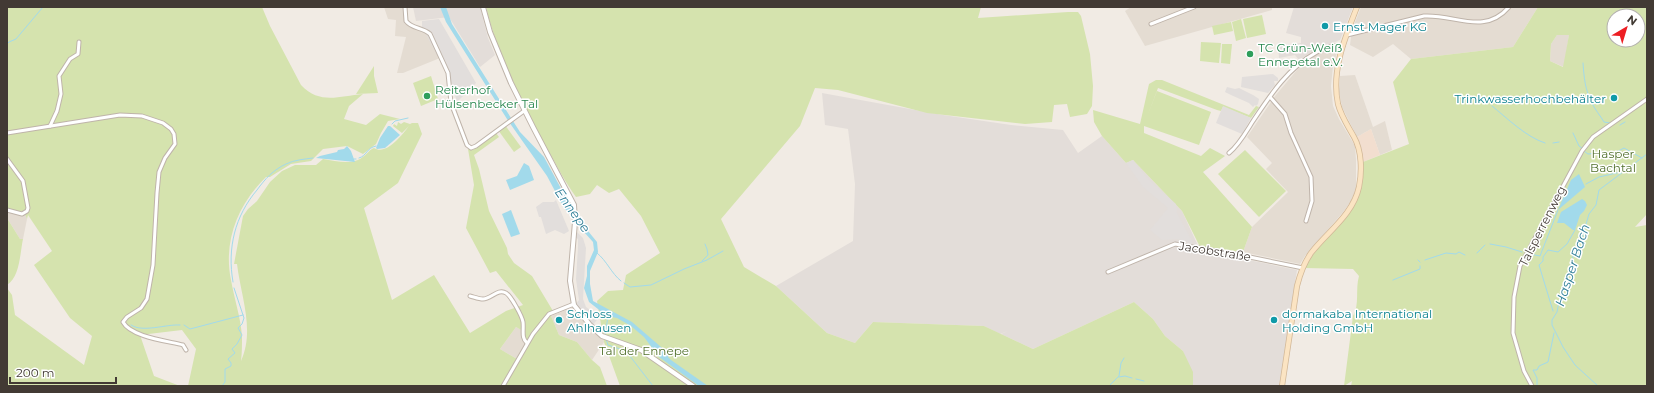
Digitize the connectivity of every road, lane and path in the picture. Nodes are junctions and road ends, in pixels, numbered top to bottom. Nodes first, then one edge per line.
1 (405, 7) edge
2 (484, 7) edge
3 (1194, 7) edge
4 (1357, 7) edge
5 (1508, 7) edge
6 (1151, 24) dead end
7 (1347, 35) junction
8 (79, 42) dead end
9 (1343, 46) junction
10 (1270, 97) junction
11 (1647, 99) edge
12 (524, 111) junction
13 (50, 126) junction
14 (7, 134) edge
15 (1229, 152) dead end
16 (7, 159) edge
17 (7, 210) edge
18 (1306, 221) dead end
19 (1303, 268) junction
20 (1108, 272) dead end
21 (470, 296) dead end
22 (574, 304) junction
23 (527, 343) junction
24 (186, 350) dead end
25 (503, 386) edge
26 (693, 386) edge
27 (1282, 386) edge
28 (1532, 386) edge

1 - 12 street
2 - 12 street
3 - 6 street
4 - 7 main road
5 - 7 street
7 - 9 main road
8 - 13 street
9 - 10 street
9 - 19 main road
10 - 15 street
10 - 18 street
11 - 28 street, Talsperrenweg
12 - 22 street
13 - 14 street
13 - 24 street
16 - 17 street
19 - 20 street, Jacobstraße
19 - 27 main road
21 - 23 street
22 - 23 street
22 - 26 street
23 - 25 street

